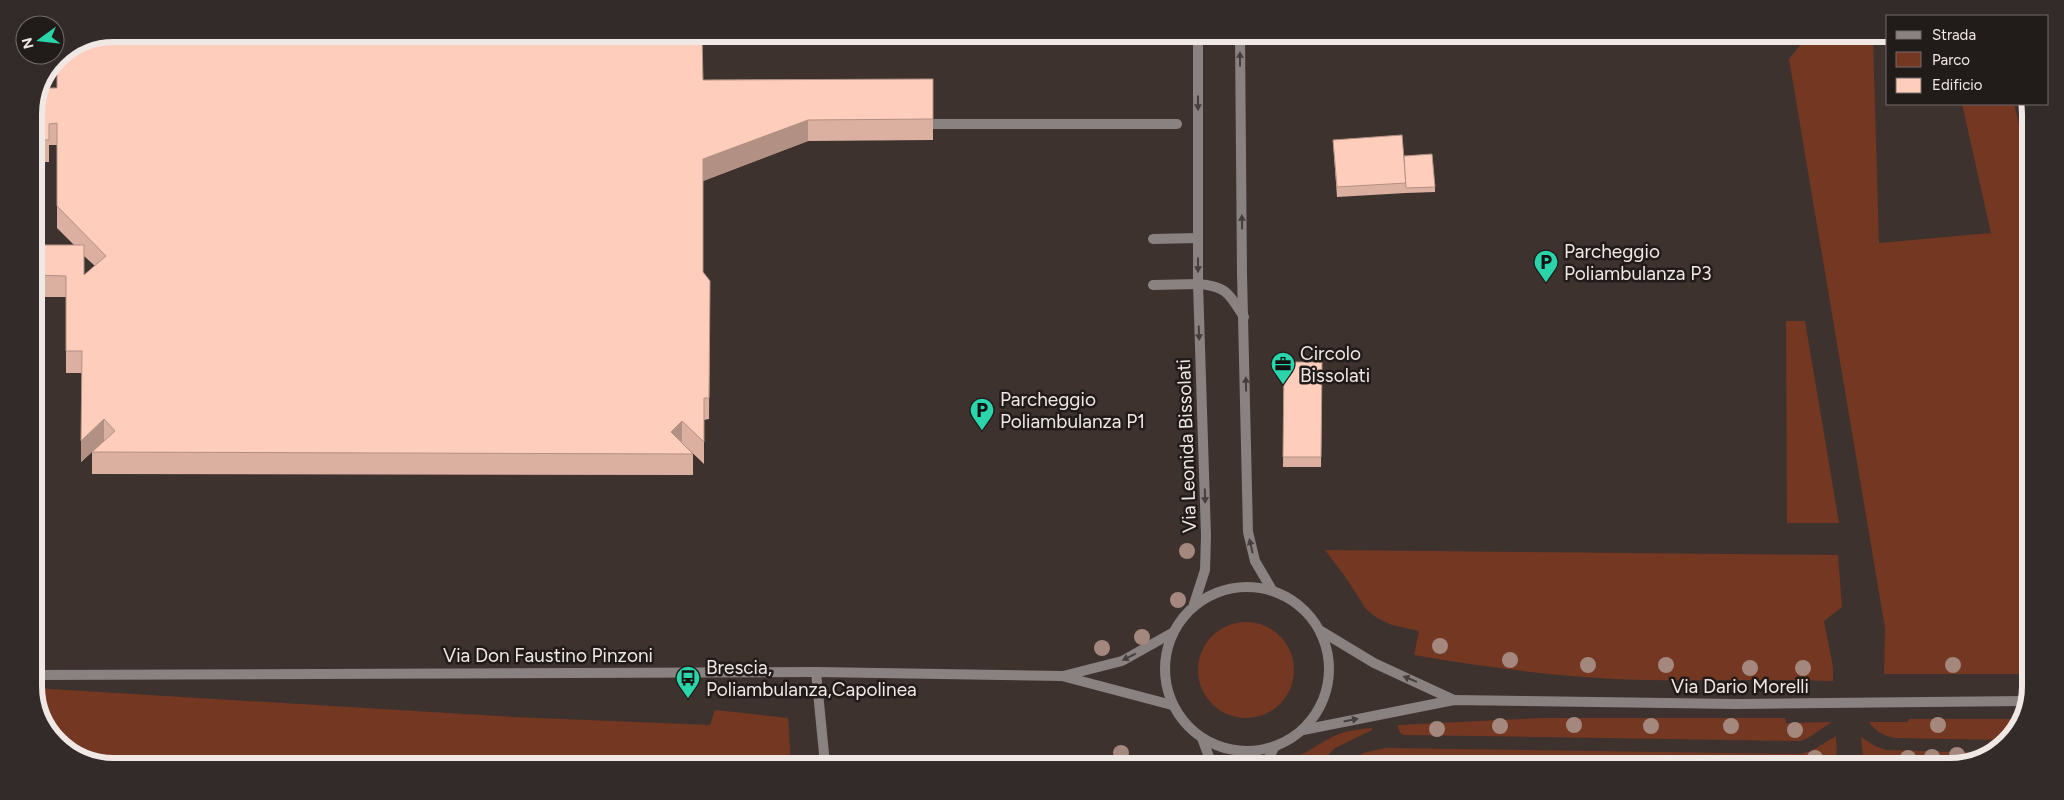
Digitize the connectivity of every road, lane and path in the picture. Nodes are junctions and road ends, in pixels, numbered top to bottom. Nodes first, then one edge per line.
1 (1198, 42) edge
2 (1240, 42) edge
3 (932, 124) edge
4 (1177, 124) dead end
5 (1153, 238) dead end
6 (1198, 238) junction
7 (1198, 284) junction
8 (1153, 285) dead end
9 (1244, 318) junction
10 (1272, 590) junction
11 (1194, 604) junction
12 (1320, 631) junction
13 (1172, 633) junction
14 (816, 672) junction
15 (43, 674) edge
16 (1062, 676) junction
17 (1454, 700) junction
18 (2020, 701) edge
19 (1172, 705) junction
20 (1303, 730) junction
21 (1202, 738) junction
22 (1275, 746) junction
23 (823, 758) edge
24 (1210, 758) edge
25 (1269, 758) edge

1 -> 6 street, Via Leonida Bissolati
9 -> 2 street
3 - 4 street
5 - 6 street
6 -> 7 street, Via Leonida Bissolati
7 - 8 street
7 - 9 street
7 -> 11 street, Via Leonida Bissolati
10 -> 9 street
10 - 11 street, Via Leonida Bissolati
10 - 12 street, Via Leonida Bissolati
11 - 13 street, Via Leonida Bissolati
17 -> 12 street, Via Dario Morelli
12 - 20 street, Via Leonida Bissolati
13 -> 16 street, Via Don Faustino Pinzoni
13 - 19 street, Via Leonida Bissolati
14 - 15 street, Via Don Faustino Pinzoni
14 - 16 street, Via Don Faustino Pinzoni
14 - 23 street
16 - 19 street, Via Don Faustino Pinzoni
17 - 18 street, Via Dario Morelli
20 -> 17 street, Via Dario Morelli
19 - 21 street, Via Leonida Bissolati
20 - 22 street, Via Leonida Bissolati
21 - 22 street, Via Leonida Bissolati
21 - 24 street, Via Leonida Bissolati
22 - 25 street

